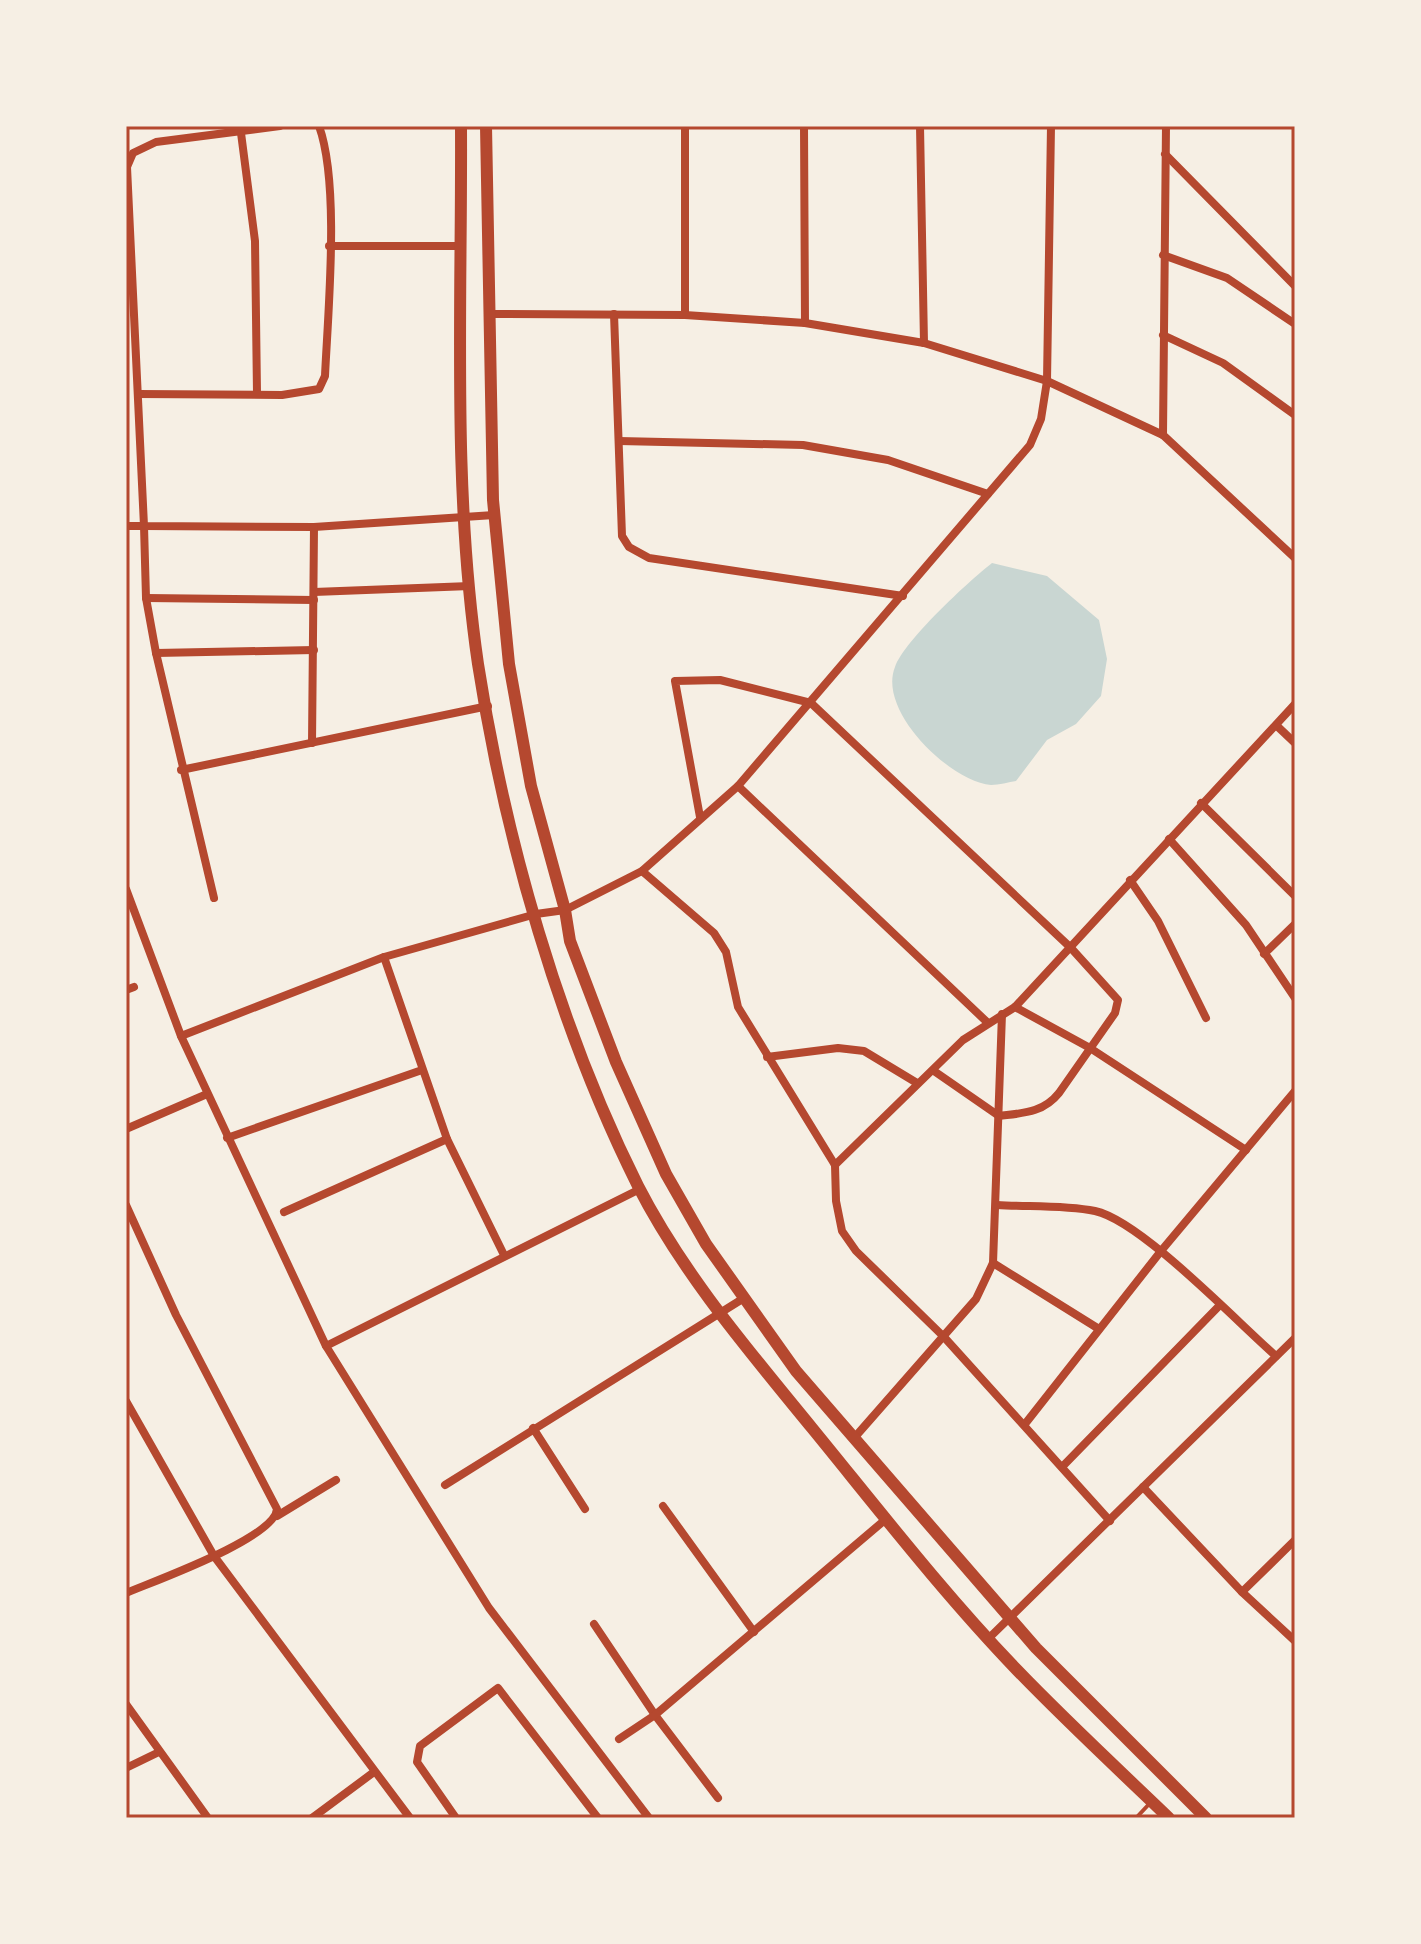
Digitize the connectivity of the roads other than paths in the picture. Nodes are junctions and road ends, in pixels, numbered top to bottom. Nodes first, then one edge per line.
1 (280, 126) edge
2 (461, 126) edge
3 (486, 126) edge
4 (685, 126) edge
5 (804, 126) edge
6 (920, 126) edge
7 (1051, 126) edge
8 (1166, 126) edge
9 (316, 127) edge
10 (241, 133) junction
11 (1165, 154) junction
12 (329, 246) junction
13 (461, 246) junction
14 (1163, 255) junction
15 (1295, 286) edge
16 (489, 314) junction
17 (614, 314) junction
18 (685, 315) junction
19 (805, 323) junction
20 (1295, 324) edge
21 (1163, 335) junction
22 (924, 343) junction
23 (1047, 381) junction
24 (257, 393) junction
25 (138, 394) junction
26 (1295, 415) edge
27 (1163, 435) junction
28 (619, 441) junction
29 (988, 494) junction
30 (494, 515) junction
31 (463, 518) junction
32 (126, 526) edge
33 (144, 526) junction
34 (314, 527) junction
35 (1295, 558) edge
36 (470, 586) junction
37 (314, 596) junction
38 (903, 596) junction
39 (146, 598) junction
40 (314, 650) junction
41 (156, 653) junction
42 (811, 703) junction
43 (1295, 704) edge
44 (488, 706) junction
45 (1277, 726) junction
46 (312, 743) junction
47 (1295, 743) edge
48 (181, 770) junction
49 (738, 786) junction
50 (1201, 803) junction
51 (700, 817) junction
52 (1169, 839) junction
53 (642, 871) junction
54 (1130, 880) junction
55 (126, 889) edge
56 (1295, 896) edge
57 (214, 898) dead end
58 (565, 910) junction
59 (536, 914) junction
60 (1295, 924) edge
61 (1071, 948) junction
62 (1264, 954) junction
63 (384, 957) junction
64 (1295, 998) edge
65 (1015, 1007) junction
66 (1002, 1014) junction
67 (1206, 1018) dead end
68 (988, 1023) junction
69 (181, 1036) junction
70 (1090, 1048) junction
71 (767, 1057) junction
72 (422, 1070) junction
73 (934, 1071) junction
74 (917, 1083) junction
75 (1295, 1091) edge
76 (207, 1094) junction
77 (999, 1116) junction
78 (126, 1129) edge
79 (227, 1138) junction
80 (447, 1139) junction
81 (1246, 1150) junction
82 (835, 1165) junction
83 (640, 1189) junction
84 (126, 1205) edge
85 (997, 1205) junction
86 (284, 1212) dead end
87 (1161, 1251) junction
88 (504, 1255) junction
89 (993, 1263) junction
90 (744, 1298) junction
91 (1219, 1306) junction
92 (721, 1313) junction
93 (1099, 1329) junction
94 (944, 1337) junction
95 (1295, 1338) edge
96 (326, 1346) junction
97 (1276, 1356) junction
98 (126, 1401) edge
99 (135, 1422) junction
100 (1025, 1424) junction
101 (126, 1427) edge
102 (533, 1428) junction
103 (855, 1437) junction
104 (1062, 1467) junction
105 (336, 1480) dead end
106 (445, 1485) dead end
107 (1143, 1487) junction
108 (663, 1506) dead end
109 (585, 1509) dead end
110 (277, 1516) junction
111 (886, 1519) junction
112 (1110, 1521) junction
113 (1295, 1540) edge
114 (214, 1556) junction
115 (1242, 1592) junction
116 (126, 1593) edge
117 (1012, 1618) junction
118 (594, 1624) dead end
119 (754, 1632) junction
120 (989, 1638) junction
121 (1295, 1641) edge
122 (126, 1704) edge
123 (655, 1715) junction
124 (619, 1739) dead end
125 (159, 1752) junction
126 (126, 1768) edge
127 (374, 1772) junction
128 (718, 1798) dead end
129 (1152, 1801) junction
130 (208, 1818) edge
131 (312, 1818) edge
132 (410, 1818) edge
133 (456, 1818) edge
134 (598, 1818) edge
135 (649, 1818) edge
136 (1136, 1818) edge
137 (1169, 1818) edge
138 (1206, 1818) edge

1 - 10 street
2 - 13 main road
3 - 16 main road
4 - 18 street
5 - 19 street
6 - 22 street
7 - 23 street
8 - 11 street
9 - 12 street
10 - 24 street
10 - 25 street
11 - 14 street
11 - 15 street
12 - 13 street
12 - 24 street
13 - 31 main road
14 - 20 street
14 - 21 street
16 - 17 street
16 - 30 main road
17 - 18 street
17 - 28 street
18 - 19 street
19 - 22 street
21 - 26 street
21 - 27 street
22 - 23 street
23 - 27 street
23 - 29 street
24 - 25 street
25 - 33 street
27 - 35 street
28 - 29 street
28 - 38 street
29 - 38 street
30 - 31 street
30 - 58 main road
31 - 34 street
31 - 36 main road
32 - 33 street
33 - 34 street
33 - 39 street
34 - 37 street
36 - 37 street
36 - 44 main road
37 - 39 street
37 - 40 street
38 - 42 street
39 - 41 street
40 - 41 street
40 - 46 street
41 - 48 street
42 - 49 street
42 - 51 street
42 - 61 street
43 - 45 street
44 - 46 street
44 - 59 main road
45 - 47 street
45 - 50 street
46 - 48 street
48 - 57 street
49 - 51 street
49 - 68 street
50 - 52 street
50 - 56 street
51 - 53 street
52 - 54 street
52 - 62 street
53 - 58 street
53 - 71 street
54 - 61 street
54 - 67 street
55 - 69 street
58 - 59 street
58 - 90 main road
59 - 63 street
59 - 83 main road
60 - 62 street
61 - 65 street
61 - 70 street
62 - 64 street
63 - 69 street
63 - 72 street
65 - 66 street
65 - 70 street
66 - 68 street
66 - 77 street
68 - 73 street
69 - 76 street
70 - 77 street
70 - 81 street
71 - 74 street
71 - 82 street
72 - 79 street
72 - 80 street
73 - 74 street
73 - 77 street
74 - 82 street
75 - 81 street
76 - 78 street
76 - 79 street
77 - 85 street
79 - 96 street
80 - 86 street
80 - 88 street
81 - 87 street
82 - 94 street
83 - 88 street
83 - 92 main road
84 - 110 street
85 - 87 street
85 - 89 street
87 - 91 street
87 - 93 street
88 - 96 street
89 - 93 street
89 - 94 street
90 - 92 street
90 - 103 main road
91 - 97 street
91 - 104 street
92 - 102 street
92 - 111 main road
93 - 100 street
94 - 100 street
94 - 103 street
95 - 97 street
96 - 135 street
97 - 107 street
98 - 99 street
99 - 101 street
99 - 114 street
100 - 104 street
102 - 106 street
102 - 109 street
103 - 117 main road
104 - 112 street
105 - 110 street
107 - 112 street
107 - 115 street
108 - 119 street
110 - 114 street
111 - 119 street
111 - 120 main road
112 - 117 street
113 - 115 street
114 - 116 street
114 - 127 street
115 - 121 street
117 - 120 street
117 - 138 main road
118 - 123 street
119 - 123 street
120 - 129 main road
122 - 125 street
123 - 124 street
123 - 128 street
125 - 126 street
125 - 130 street
127 - 131 street
127 - 132 street
129 - 136 lane
129 - 137 main road
133 - 134 street

